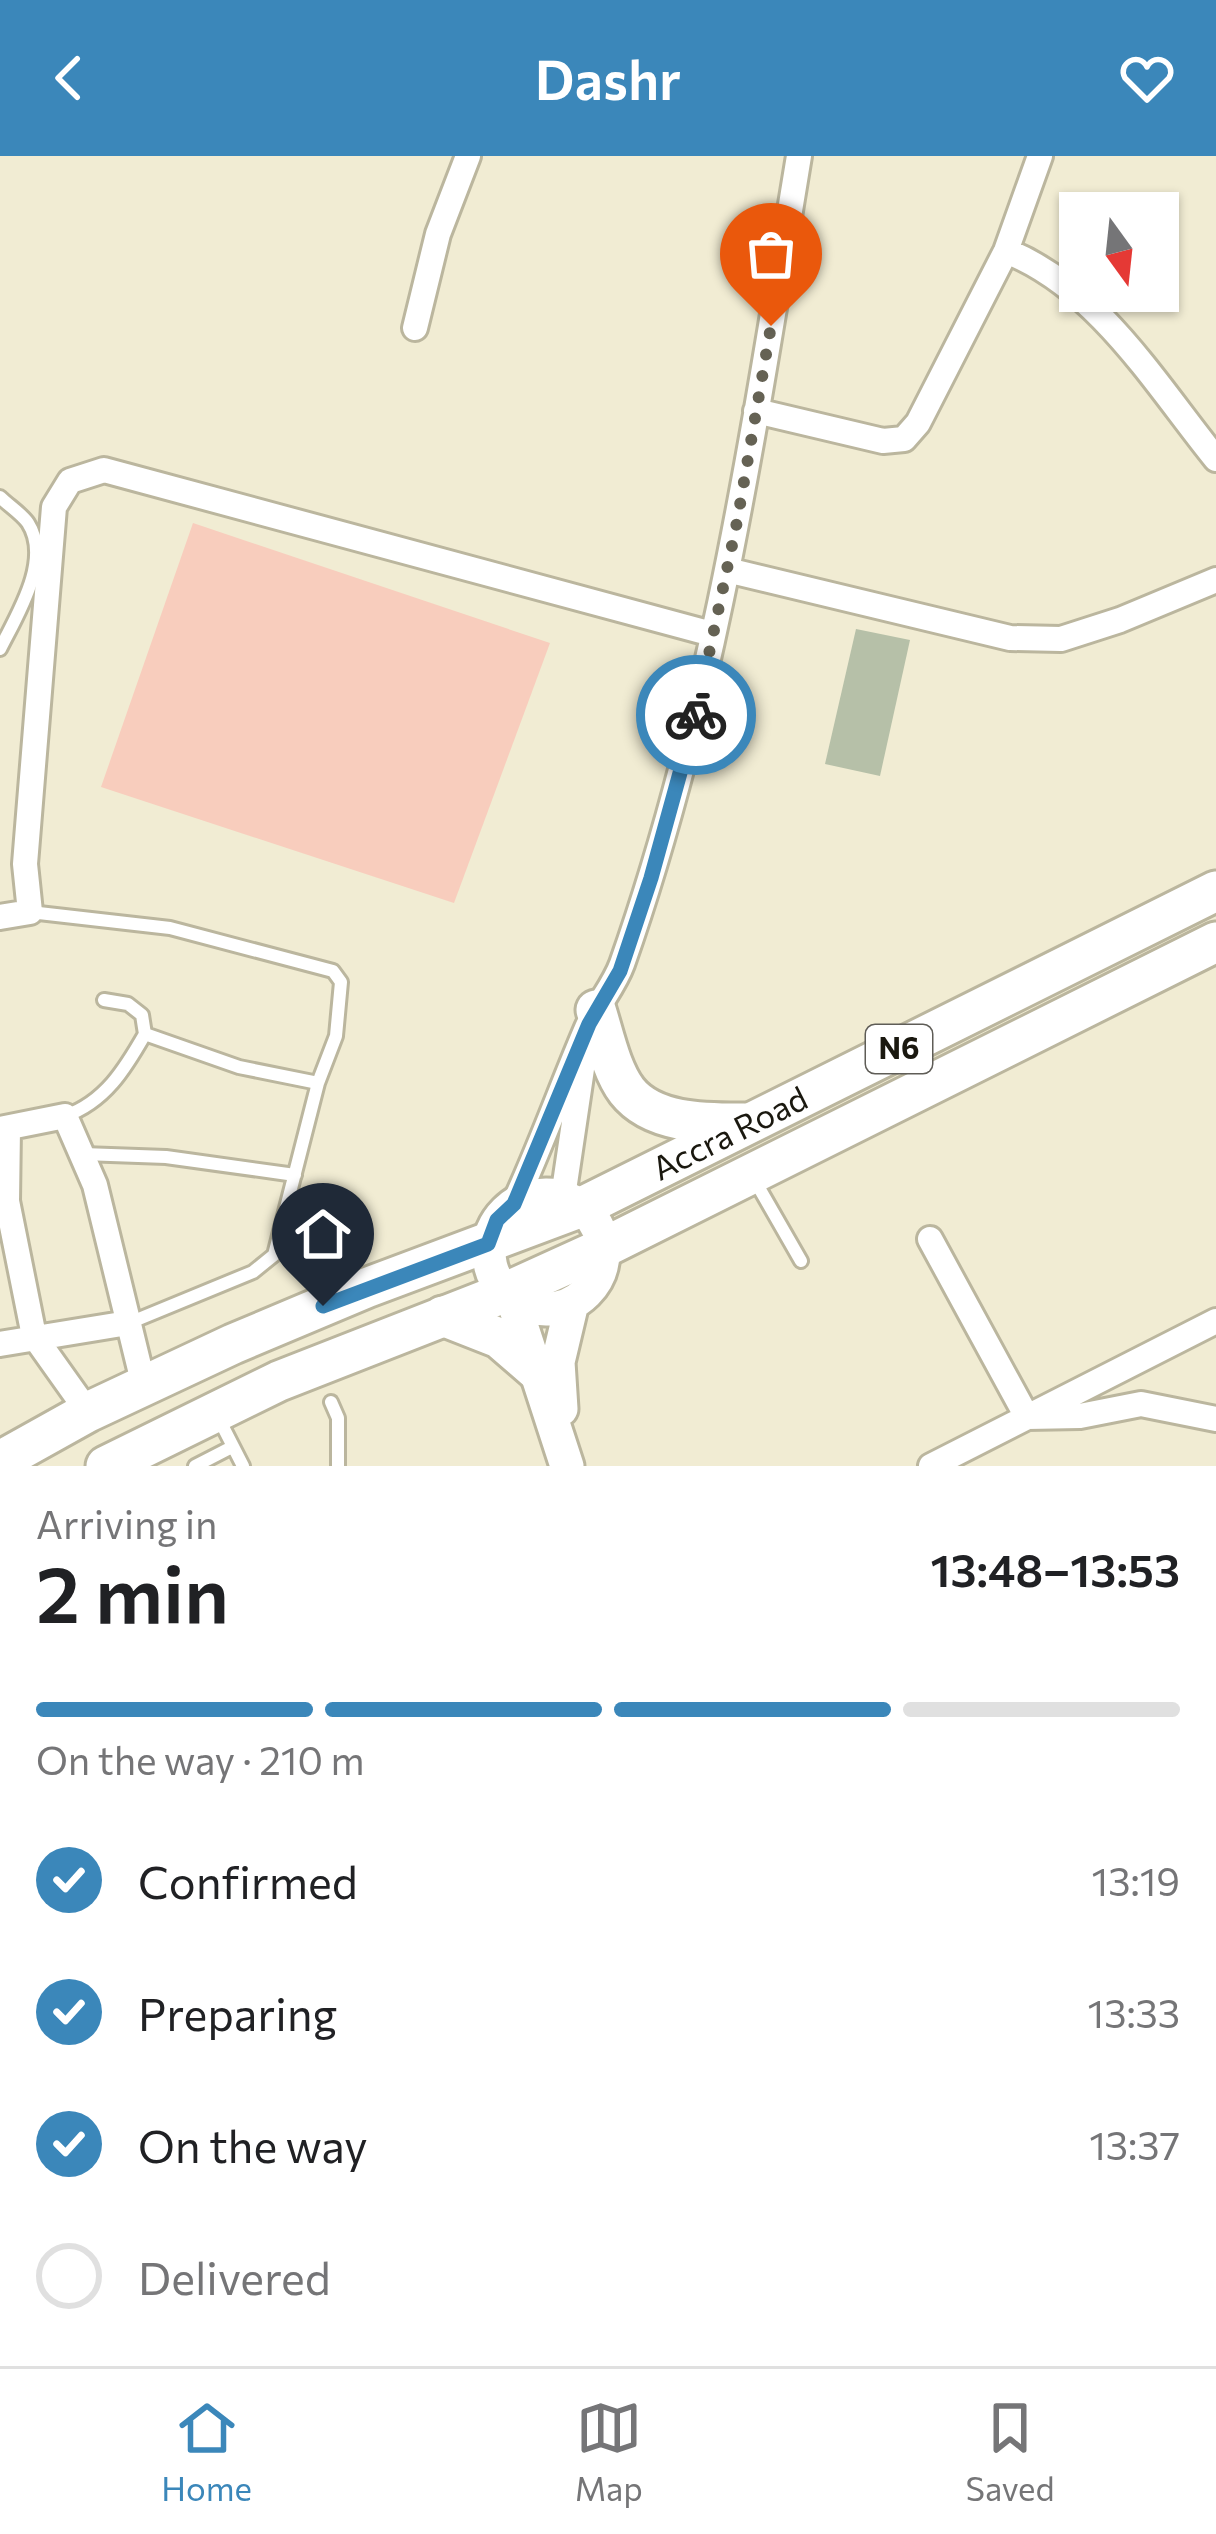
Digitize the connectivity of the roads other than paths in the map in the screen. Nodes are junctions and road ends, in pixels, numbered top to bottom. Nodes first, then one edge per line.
1 (468, 156) edge
2 (800, 156) edge
3 (1040, 156) edge
4 (1006, 251) junction
5 (415, 328) dead end
6 (756, 412) junction
7 (1216, 459) edge
8 (0, 497) edge
9 (727, 570) junction
10 (1216, 580) edge
11 (712, 634) junction
12 (0, 649) edge
13 (1216, 891) edge
14 (31, 912) junction
15 (0, 917) edge
16 (1216, 942) edge
17 (104, 1000) dead end
18 (592, 1017) junction
19 (146, 1034) junction
20 (318, 1083) junction
21 (65, 1116) junction
22 (749, 1124) junction
23 (4, 1129) edge
24 (83, 1154) junction
25 (750, 1172) junction
26 (295, 1175) junction
27 (573, 1202) junction
28 (514, 1204) junction
29 (930, 1239) dead end
30 (488, 1244) junction
31 (603, 1248) junction
32 (801, 1261) dead end
33 (508, 1296) junction
34 (572, 1303) junction
35 (442, 1316) junction
36 (1216, 1321) edge
37 (128, 1323) junction
38 (34, 1336) junction
39 (0, 1344) edge
40 (536, 1370) junction
41 (144, 1386) junction
42 (331, 1402) dead end
43 (88, 1412) junction
44 (1027, 1418) junction
45 (1216, 1419) edge
46 (224, 1430) junction
47 (563, 1450) edge
48 (139, 1456) edge
49 (0, 1461) edge
50 (195, 1466) edge
51 (243, 1466) edge
52 (338, 1466) edge
53 (931, 1466) edge

1 - 5 street
2 - 6 street
3 - 4 street
4 - 6 street
4 - 7 street
6 - 9 street
8 - 12 lane
9 - 10 street
9 - 11 street
11 - 14 street
11 - 18 street
13 - 22 highway, Accra Road / N6
14 - 15 street
14 - 20 lane
16 - 25 highway, N6
17 - 19 lane
18 - 22 highway
18 - 27 street
18 - 28 street
19 - 20 lane
19 - 21 lane
20 - 26 lane
21 - 23 street
21 - 24 street
22 - 27 highway, Accra Road / N6
23 - 38 street
24 - 26 lane
24 - 37 street
25 - 31 highway, N6
25 - 32 lane
26 - 37 lane
27 - 28 main road
27 - 30 highway, Accra Road / N6
27 - 31 main road
28 - 30 main road
29 - 44 street
30 - 33 main road
30 - 41 highway, Accra Road / N6
31 - 33 highway, N6
31 - 34 main road
33 - 34 main road
33 - 35 highway, N6
33 - 40 main road
34 - 47 main road
35 - 40 highway
35 - 46 highway, N6
36 - 44 street
37 - 38 street
37 - 41 street
38 - 39 street
38 - 43 street
40 - 47 main road
41 - 43 highway, N6
42 - 52 lane
43 - 49 highway, N6
44 - 45 street
44 - 53 street
46 - 48 highway, N6
46 - 50 lane
46 - 51 lane

